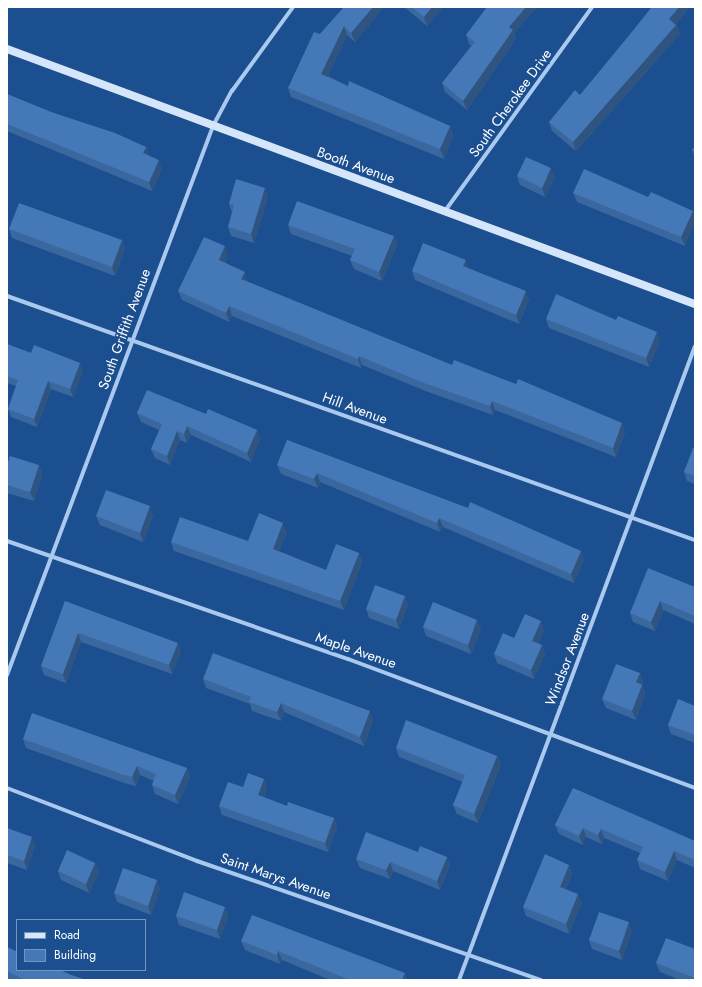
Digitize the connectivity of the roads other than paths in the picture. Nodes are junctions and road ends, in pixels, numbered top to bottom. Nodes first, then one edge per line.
1 (293, 7) edge
2 (592, 7) edge
3 (7, 49) edge
4 (213, 126) junction
5 (445, 211) junction
6 (7, 296) edge
7 (695, 304) edge
8 (133, 340) junction
9 (695, 346) edge
10 (632, 519) junction
11 (695, 540) edge
12 (7, 541) edge
13 (50, 556) junction
14 (7, 675) edge
15 (551, 731) junction
16 (7, 788) edge
17 (695, 788) edge
18 (469, 954) junction
19 (459, 980) edge
20 (541, 980) edge

1 - 4 street, South Griffith Avenue
2 - 5 street, South Cherokee Drive
3 - 4 street, Booth Avenue
4 - 5 street, Booth Avenue
4 - 8 street, South Griffith Avenue
5 - 7 street, Booth Avenue
6 - 8 street, Hill Avenue
8 - 10 street, Hill Avenue
8 - 13 street, South Griffith Avenue
9 - 10 street, Windsor Avenue
10 - 11 street, Hill Avenue
10 - 15 street, Windsor Avenue
12 - 13 street, Maple Avenue
13 - 14 street, South Griffith Avenue
13 - 15 street, Maple Avenue
15 - 17 street, Maple Avenue
15 - 18 street, Windsor Avenue
16 - 18 street, Saint Marys Avenue
18 - 19 street, Windsor Avenue
18 - 20 street, Saint Marys Avenue

